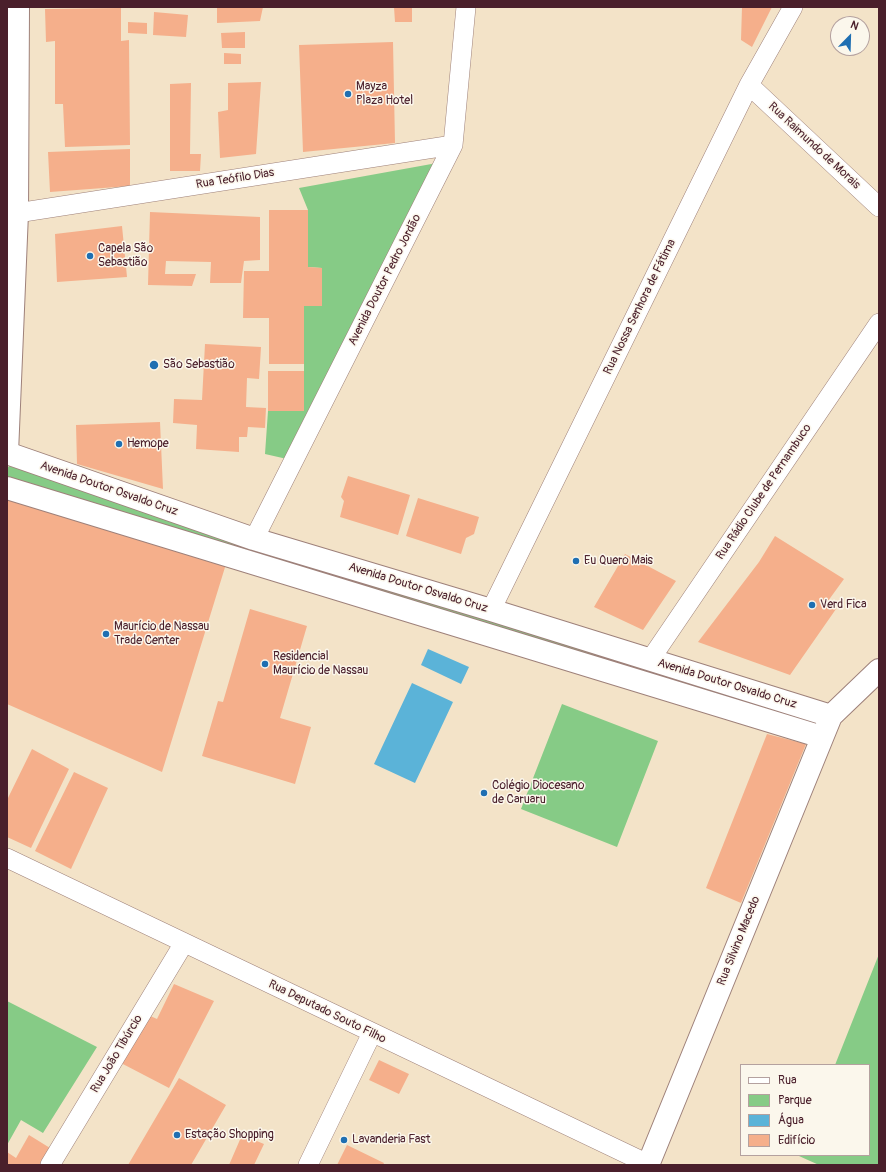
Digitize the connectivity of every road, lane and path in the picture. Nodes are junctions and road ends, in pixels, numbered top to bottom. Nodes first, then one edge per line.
1 (18, 7) edge
2 (466, 7) edge
3 (793, 7) edge
4 (749, 85) junction
5 (453, 145) junction
6 (879, 207) edge
7 (12, 214) edge
8 (879, 323) edge
9 (7, 453) edge
10 (7, 488) edge
11 (254, 539) junction
12 (491, 610) junction
13 (650, 660) junction
14 (879, 670) edge
15 (830, 716) junction
16 (822, 737) junction
17 (7, 858) edge
18 (184, 943) junction
19 (372, 1033) junction
20 (50, 1165) edge
21 (308, 1165) edge
22 (648, 1165) edge

1 - 7 street
2 - 5 street, Avenida Doutor Pedro Jordão
3 - 4 street, Rua Nossa Senhora de Fátima
4 - 6 street, Rua Raimundo de Morais
4 - 12 street, Rua Nossa Senhora de Fátima
5 - 7 street, Rua Teófilo Dias
5 - 11 street, Avenida Doutor Pedro Jordão
7 - 9 street
8 - 13 street, Rua Rádio Clube de Pernambuco
9 - 11 street, Avenida Doutor Osvaldo Cruz
10 - 16 street, Avenida Doutor Osvaldo Cruz
11 - 12 street, Avenida Doutor Osvaldo Cruz
12 - 13 street, Avenida Doutor Osvaldo Cruz
13 - 15 street, Avenida Doutor Osvaldo Cruz
14 - 15 street
15 - 16 street, Rua Silvino Macedo
16 - 22 street, Rua Silvino Macedo
17 - 18 street, Rua Deputado Souto Filho
18 - 19 street, Rua Deputado Souto Filho
18 - 20 street, Rua João Tibúrcio
19 - 21 street
19 - 22 street, Rua Deputado Souto Filho

